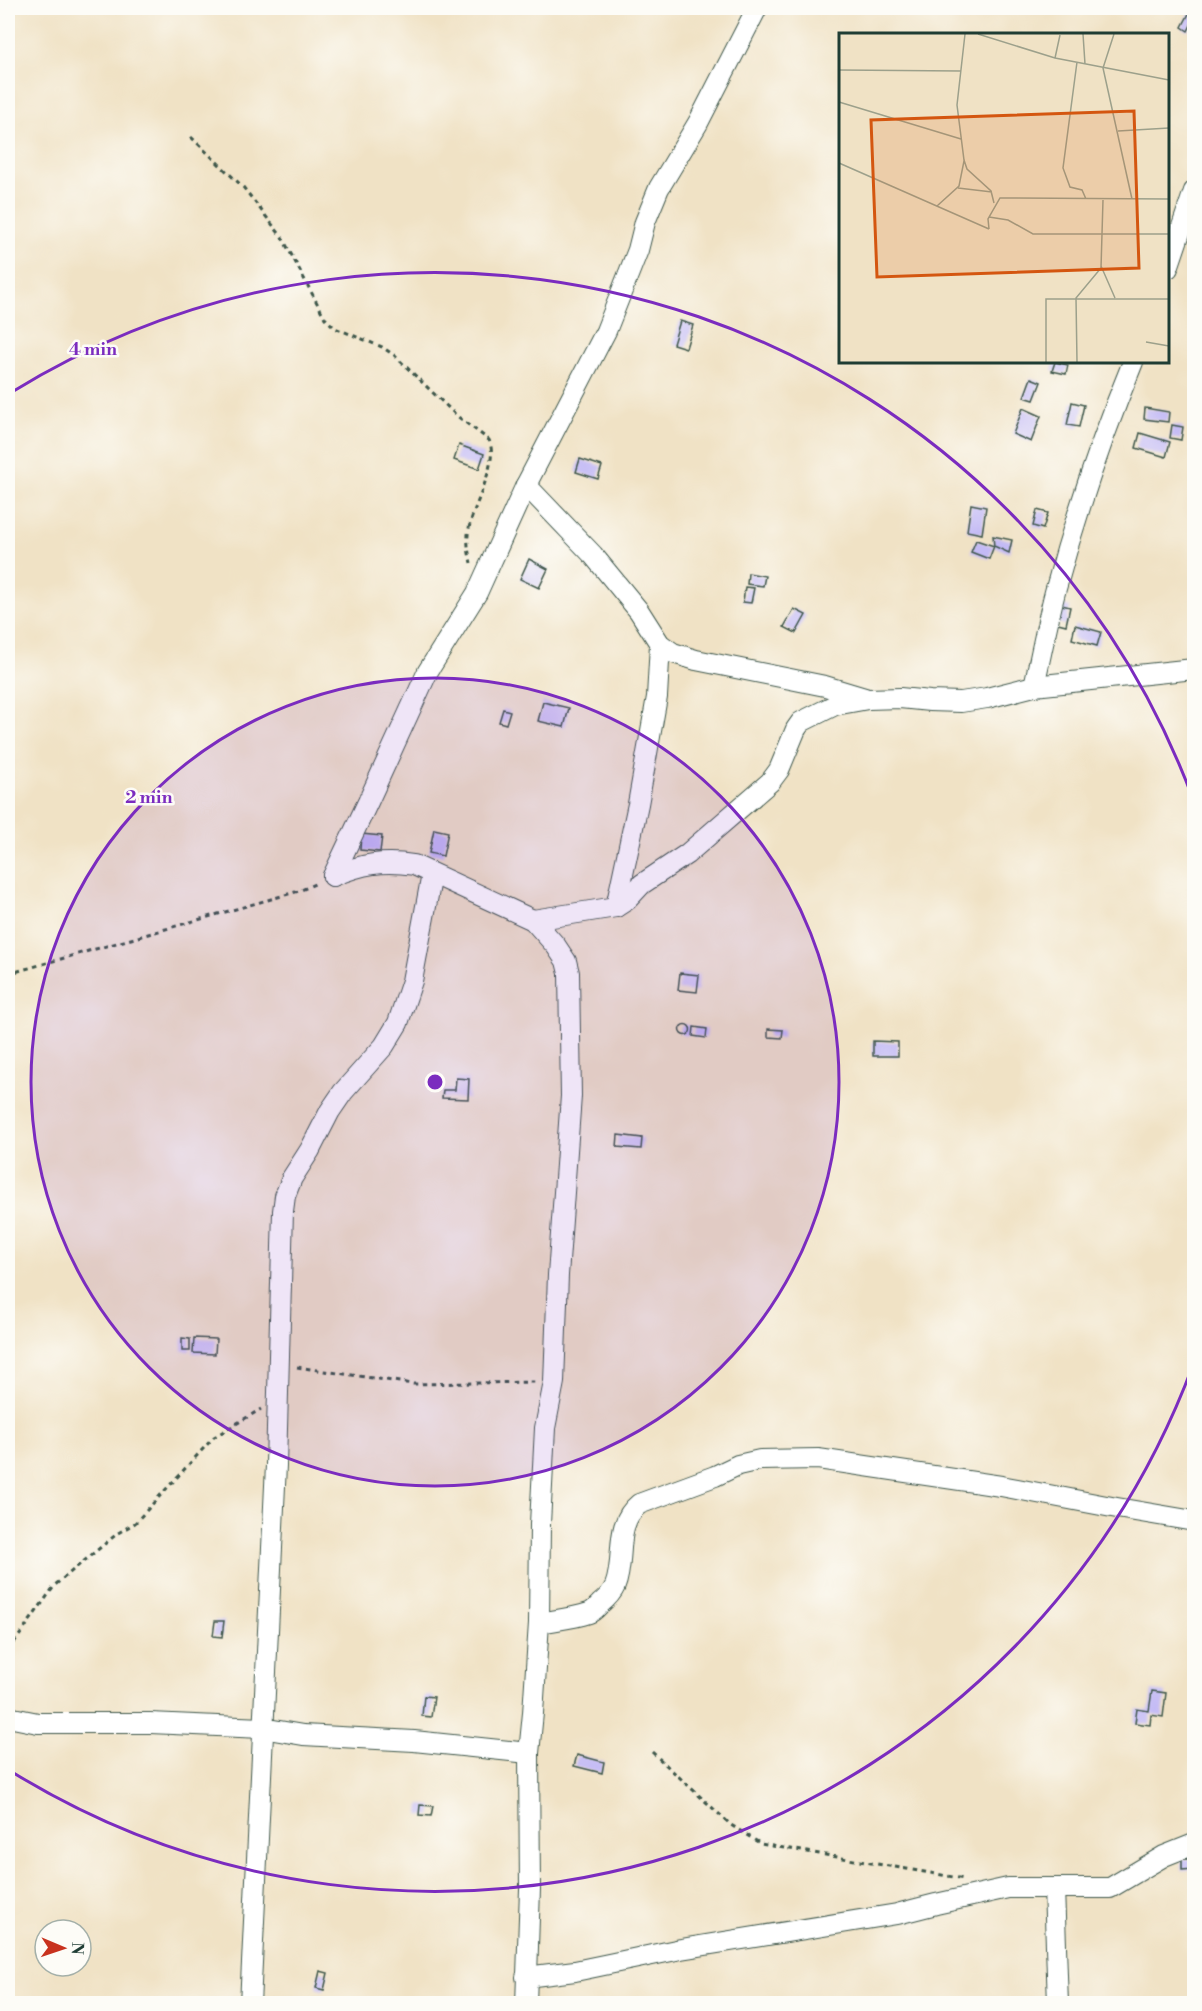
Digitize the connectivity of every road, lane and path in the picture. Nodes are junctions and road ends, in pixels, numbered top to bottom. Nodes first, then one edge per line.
1 (757, 8) edge
2 (191, 137) dead end
3 (1194, 191) edge
4 (1169, 262) edge
5 (1132, 363) edge
6 (526, 485) junction
7 (477, 593) junction
8 (660, 644) junction
9 (1194, 669) edge
10 (1034, 686) junction
11 (868, 699) junction
12 (432, 874) junction
13 (333, 876) junction
14 (616, 907) junction
15 (533, 920) junction
16 (8, 974) edge
17 (279, 1364) junction
18 (554, 1382) junction
19 (278, 1399) junction
20 (1194, 1521) edge
21 (539, 1623) junction
22 (8, 1650) edge
23 (8, 1717) edge
24 (30, 1722) junction
25 (8, 1727) edge
26 (262, 1728) junction
27 (652, 1752) dead end
28 (529, 1753) junction
29 (1194, 1844) edge
30 (974, 1881) dead end
31 (1054, 1888) junction
32 (526, 1977) junction
33 (250, 2004) edge
34 (526, 2004) edge
35 (1058, 2004) edge

1 - 6 street
2 - 7 path
3 - 4 street
5 - 10 street
6 - 7 street
6 - 8 street
7 - 13 street
8 - 11 street
8 - 14 street
9 - 10 street
10 - 11 street
11 - 14 street
12 - 13 street
12 - 15 street
12 - 17 street
13 - 16 path
14 - 15 street
15 - 18 street
17 - 18 path
17 - 19 street
18 - 21 street
19 - 22 path
19 - 26 street
20 - 21 street
21 - 28 street
23 - 24 street
24 - 25 street
24 - 26 street
26 - 28 street
26 - 33 street
27 - 30 path
28 - 32 street
29 - 31 street
31 - 32 street
31 - 35 street
32 - 34 street

